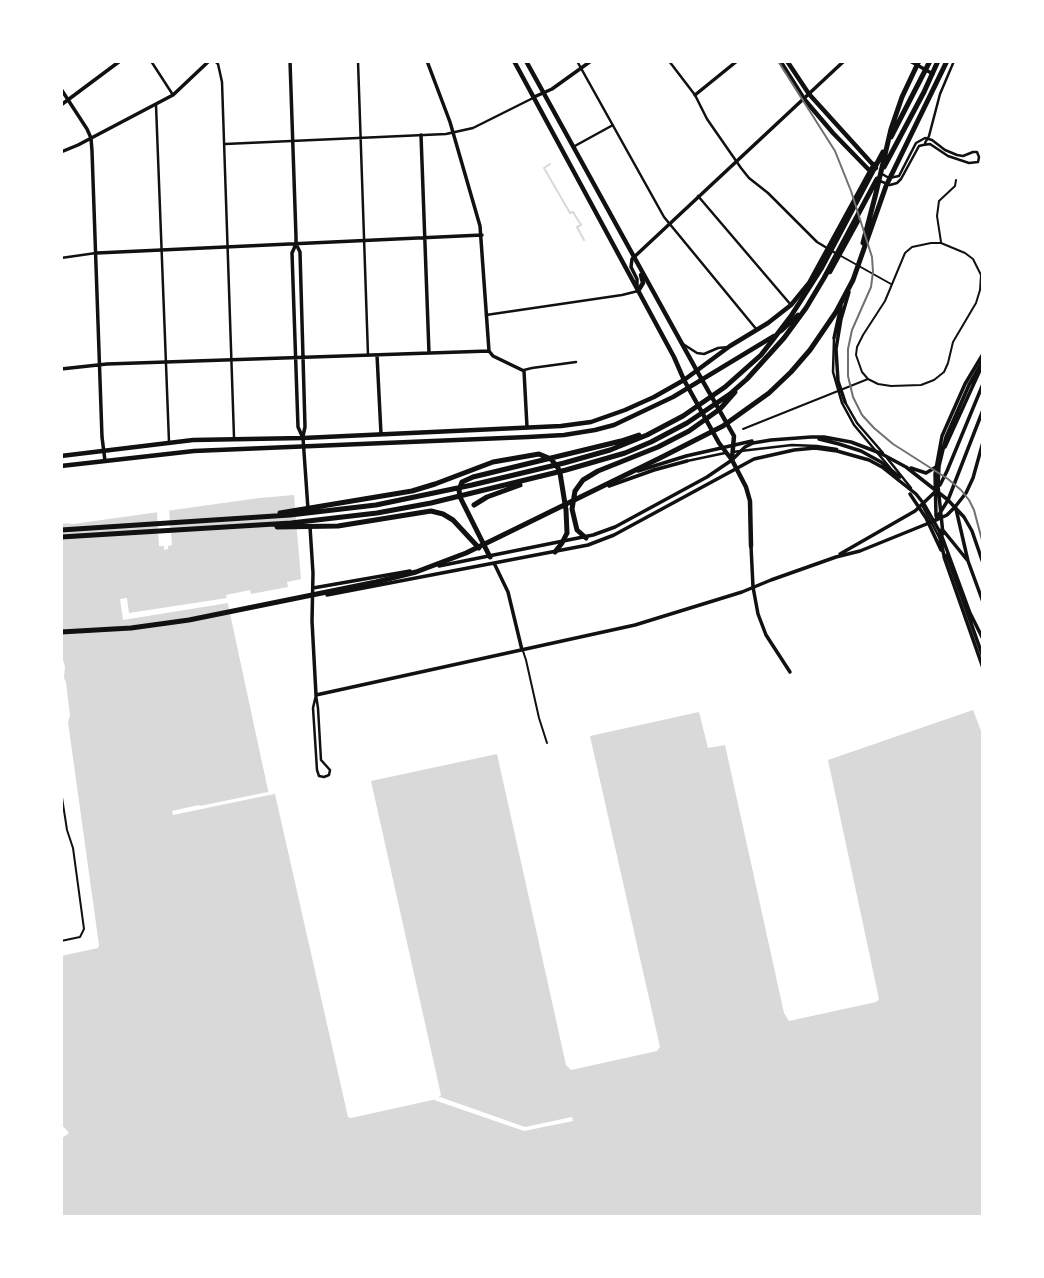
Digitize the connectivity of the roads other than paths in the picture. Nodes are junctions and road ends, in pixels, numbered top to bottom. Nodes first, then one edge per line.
1 (108, 61) edge
2 (120, 61) edge
3 (151, 61) edge
4 (197, 61) edge
5 (209, 61) edge
6 (215, 61) edge
7 (290, 61) edge
8 (358, 61) edge
9 (427, 61) edge
10 (514, 61) edge
11 (527, 61) edge
12 (577, 61) edge
13 (591, 61) edge
14 (669, 61) edge
15 (737, 61) edge
16 (780, 61) edge
17 (787, 61) edge
18 (844, 61) edge
19 (910, 61) edge
20 (919, 61) edge
21 (929, 61) edge
22 (939, 61) edge
23 (947, 61) edge
24 (954, 61) edge
25 (112, 67) junction
26 (201, 69) junction
27 (581, 69) junction
28 (925, 69) junction
29 (934, 75) junction
30 (61, 89) edge
31 (543, 93) junction
32 (809, 94) junction
33 (173, 95) junction
34 (695, 95) junction
35 (533, 98) junction
36 (804, 99) junction
37 (68, 100) junction
38 (156, 104) junction
39 (61, 105) edge
40 (613, 125) junction
41 (454, 132) junction
42 (421, 135) junction
43 (91, 138) junction
44 (361, 138) junction
45 (928, 139) junction
46 (292, 140) junction
47 (225, 144) junction
48 (924, 144) junction
49 (573, 147) junction
50 (61, 152) edge
51 (736, 162) junction
52 (874, 164) junction
53 (870, 171) junction
54 (882, 174) junction
55 (879, 180) junction
56 (956, 180) dead end
57 (698, 196) junction
58 (670, 224) junction
59 (482, 234) junction
60 (426, 238) junction
61 (363, 241) junction
62 (941, 243) junction
63 (296, 244) junction
64 (227, 247) junction
65 (827, 248) junction
66 (163, 250) junction
67 (97, 253) junction
68 (839, 256) junction
69 (61, 258) edge
70 (635, 259) junction
71 (983, 262) edge
72 (977, 264) junction
73 (851, 279) junction
74 (892, 285) junction
75 (637, 290) junction
76 (791, 305) junction
77 (486, 315) junction
78 (757, 330) junction
79 (834, 338) joint
80 (681, 342) junction
81 (730, 346) junction
82 (488, 351) junction
83 (429, 353) junction
84 (983, 354) edge
85 (377, 355) junction
86 (368, 356) junction
87 (303, 357) junction
88 (295, 358) junction
89 (231, 360) junction
90 (576, 362) dead end
91 (983, 362) edge
92 (167, 363) junction
93 (101, 365) junction
94 (61, 369) edge
95 (524, 370) junction
96 (697, 371) junction
97 (747, 379) junction
98 (868, 379) junction
99 (684, 380) junction
100 (701, 380) junction
101 (983, 384) edge
102 (688, 389) junction
103 (845, 402) joint
104 (983, 410) edge
105 (683, 416) junction
106 (527, 427) junction
107 (743, 429) dead end
108 (381, 434) junction
109 (303, 438) junction
110 (234, 439) junction
111 (169, 442) junction
112 (983, 442) edge
113 (303, 446) junction
114 (104, 450) junction
115 (61, 456) edge
116 (732, 460) junction
117 (105, 461) junction
118 (687, 461) joint
119 (61, 466) edge
120 (906, 467) junction
121 (566, 470) junction
122 (737, 470) junction
123 (610, 481) junction
124 (907, 483) junction
125 (936, 491) junction
126 (588, 494) junction
127 (910, 494) junction
128 (948, 500) junction
129 (924, 504) junction
130 (474, 505) dead end
131 (955, 507) junction
132 (569, 510) junction
133 (570, 520) junction
134 (934, 521) junction
135 (240, 523) junction
136 (61, 530) edge
137 (577, 530) junction
138 (566, 533) junction
139 (61, 537) edge
140 (586, 538) junction
141 (562, 543) junction
142 (751, 545) joint
143 (555, 552) junction
144 (489, 557) junction
145 (836, 557) junction
146 (946, 559) junction
147 (968, 561) junction
148 (494, 563) junction
149 (983, 563) edge
150 (753, 587) junction
151 (313, 589) junction
152 (312, 597) junction
153 (983, 602) edge
154 (61, 631) edge
155 (983, 639) edge
156 (522, 650) junction
157 (983, 657) edge
158 (983, 668) edge
159 (790, 672) dead end
160 (316, 695) junction
161 (547, 743) dead end
162 (61, 791) edge
163 (61, 942) edge

1 - 25 street
2 - 25 street
3 - 33 street
4 - 26 street
5 - 26 street
6 - 47 street
7 - 46 street
8 - 44 street
9 - 41 street
10 - 35 main road
11 - 31 main road
12 - 27 street
13 - 27 street
14 - 34 street
15 - 34 street
16 - 36 main road
17 - 32 main road
18 - 32 street
19 - 28 street
20 - 73 highway
21 - 28 main road
21 - 105 highway
22 - 29 main road
22 - 97 highway
23 - 73 highway
24 - 45 street
25 - 37 street
26 - 33 street
27 - 31 street
27 - 40 street
28 - 29 street
28 - 52 main road
29 - 54 main road
30 - 37 street
31 - 35 street
31 - 49 main road
32 - 36 street
32 - 52 main road
33 - 38 street
34 - 51 street
35 - 41 street
35 - 75 main road
36 - 51 street
36 - 53 main road
37 - 39 street
37 - 43 street
38 - 43 street
38 - 66 street
40 - 49 street
40 - 58 street
41 - 42 street
41 - 59 street
42 - 44 street
42 - 60 street
43 - 50 street
43 - 67 street
44 - 46 street
44 - 61 street
45 - 48 street
45 - 48 street
45 - 54 street
46 - 47 street
46 - 63 street
47 - 64 street
48 - 55 street
49 - 70 main road
51 - 57 street
51 - 65 street
52 - 53 main road
52 - 54 main road
53 - 55 main road
53 - 65 main road
54 - 55 main road
55 - 68 main road
56 - 62 street
57 - 58 street
57 - 76 street
58 - 70 street
58 - 78 street
59 - 60 street
59 - 77 street
60 - 61 street
60 - 83 street
61 - 63 street
61 - 86 street
62 - 72 street
62 - 74 street
63 - 64 street
63 - 87 street
63 - 88 street
64 - 66 street
64 - 89 street
65 - 68 street
65 - 76 main road
66 - 67 street
66 - 92 street
67 - 69 street
67 - 93 street
68 - 74 street
68 - 100 main road
70 - 75 main road
70 - 80 main road
71 - 72 street
72 - 98 street
73 - 79 street
73 - 103 street
73 - 123 highway
73 - 126 highway
74 - 98 street
75 - 77 street
75 - 99 main road
76 - 78 main road
77 - 82 street
78 - 81 main road
79 - 127 street
80 - 81 street
80 - 96 main road
81 - 96 main road
82 - 83 street
82 - 95 street
83 - 85 street
84 - 146 street
85 - 86 street
85 - 108 street
86 - 87 street
87 - 88 street
87 - 109 street
88 - 89 street
88 - 109 street
89 - 92 street
89 - 110 street
90 - 95 street
91 - 120 street
91 - 146 street
92 - 93 street
92 - 111 street
93 - 94 street
93 - 114 street
95 - 106 street
96 - 99 main road
96 - 100 main road
97 - 121 highway
97 - 132 highway
98 - 107 street
99 - 102 main road
99 - 106 main road
100 - 102 main road
100 - 116 main road
101 - 125 street
102 - 113 main road
102 - 116 main road
103 - 124 street
104 - 128 street
105 - 135 highway
105 - 144 highway
106 - 108 main road
108 - 109 main road
109 - 110 main road
109 - 113 street
110 - 111 main road
111 - 114 main road
112 - 131 street
113 - 117 main road
113 - 151 street
114 - 115 main road
114 - 117 street
116 - 120 street
116 - 122 main road
116 - 140 street
117 - 119 main road
118 - 126 street
118 - 127 street
120 - 125 street
121 - 130 highway
121 - 135 highway
122 - 129 street
122 - 142 main road
122 - 143 street
123 - 124 street
123 - 154 highway
124 - 146 street
125 - 128 street
125 - 129 street
126 - 154 highway
127 - 146 street
128 - 131 street
128 - 134 street
129 - 134 street
129 - 145 street
131 - 134 street
131 - 147 street
131 - 149 street
132 - 133 highway
132 - 135 highway
132 - 137 highway
132 - 138 highway
133 - 137 highway
133 - 138 highway
134 - 145 street
134 - 147 street
134 - 155 street
135 - 136 highway
135 - 139 highway
135 - 144 highway
137 - 140 highway
138 - 141 highway
140 - 141 street
141 - 143 highway
141 - 144 street
142 - 150 street
143 - 148 street
144 - 148 street
144 - 151 street
145 - 150 street
146 - 157 street
146 - 158 street
147 - 153 street
148 - 152 street
148 - 156 street
150 - 156 street
150 - 159 street
151 - 152 street
152 - 160 street
156 - 160 street
156 - 161 street
160 - 160 street
162 - 163 street

